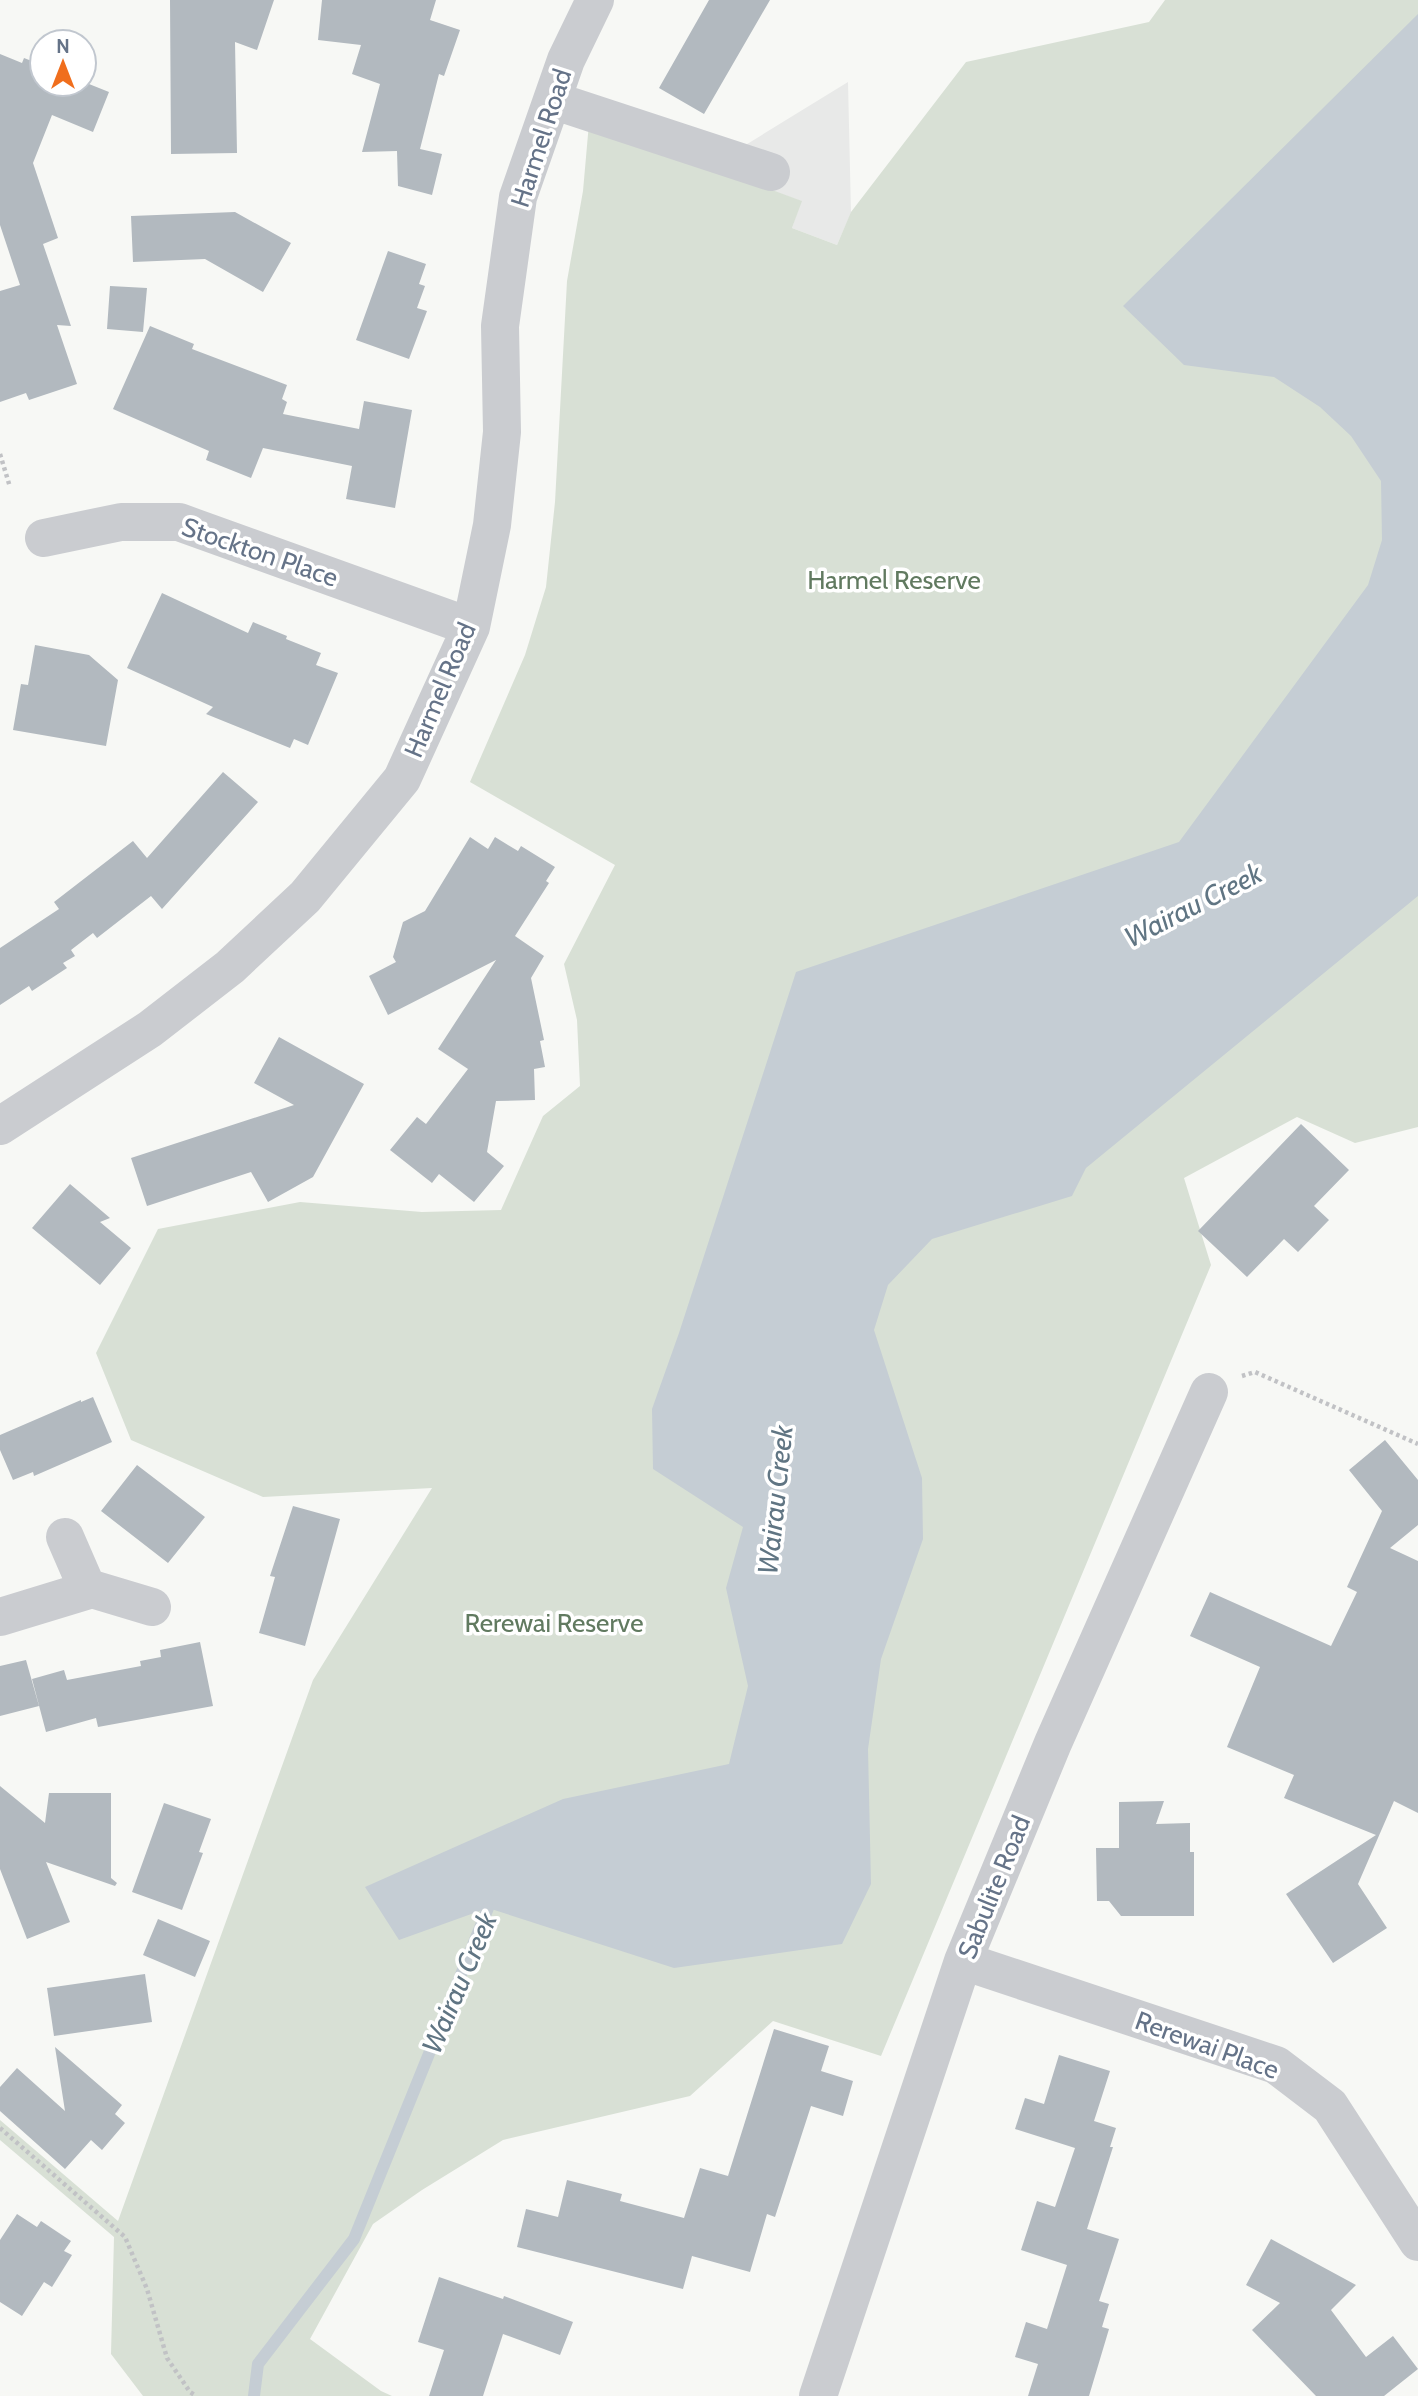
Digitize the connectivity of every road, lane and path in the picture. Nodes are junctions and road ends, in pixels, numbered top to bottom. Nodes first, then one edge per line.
1 (595, 0) edge
2 (552, 100) junction
3 (771, 172) dead end
4 (0, 454) edge
5 (10, 487) dead end
6 (44, 538) dead end
7 (471, 627) junction
8 (0, 1126) edge
9 (1223, 1385) joint
10 (1418, 1444) edge
11 (65, 1537) dead end
12 (88, 1590) junction
13 (152, 1606) dead end
14 (0, 1617) edge
15 (963, 1962) junction
16 (0, 2128) edge
17 (1418, 2242) edge
18 (195, 2396) edge
19 (818, 2396) edge

1 - 2 street, Harmel Road
2 - 3 street
2 - 7 street, Harmel Road
4 - 5 path
6 - 7 street, Stockton Place
7 - 8 street, Harmel Road
9 - 10 path
9 - 15 street, Sabulite Road
11 - 12 street
12 - 13 street
12 - 14 street
15 - 17 street, Rerewai Place
15 - 19 street, Sabulite Road
16 - 18 path

